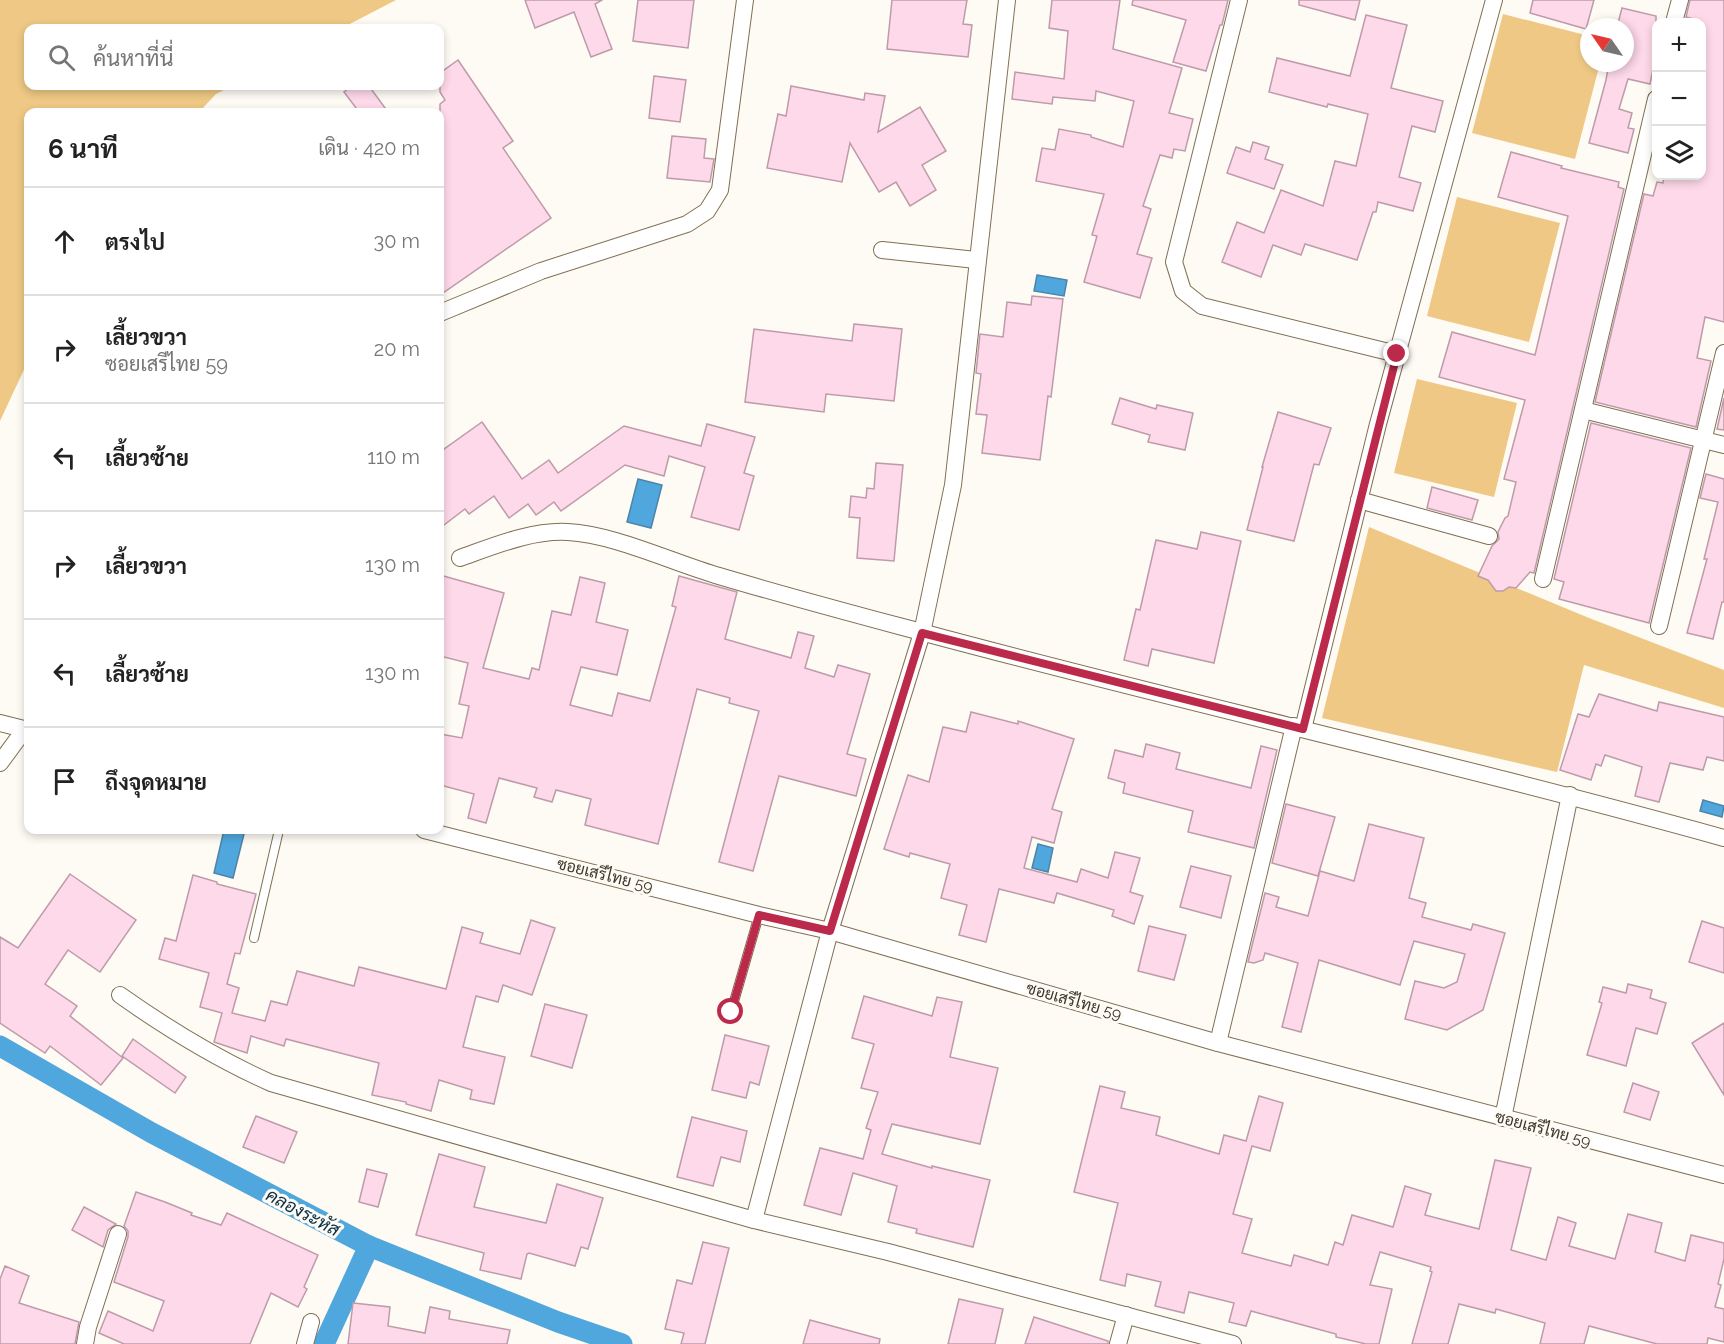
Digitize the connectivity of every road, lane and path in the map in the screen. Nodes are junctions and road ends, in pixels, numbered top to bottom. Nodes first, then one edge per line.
1 (745, 0) edge
2 (1006, 0) edge
3 (1239, 0) edge
4 (1494, 0) edge
5 (1680, 0) edge
6 (1675, 18) edge
7 (1652, 116) edge
8 (882, 250) dead end
9 (976, 260) junction
10 (444, 311) edge
11 (1724, 353) edge
12 (1397, 354) junction
13 (1583, 410) junction
14 (1703, 440) junction
15 (1724, 445) edge
16 (1359, 500) junction
17 (1489, 536) dead end
18 (460, 558) dead end
19 (1543, 579) dead end
20 (1659, 626) dead end
21 (922, 633) junction
22 (0, 723) edge
23 (1298, 727) junction
24 (24, 729) edge
25 (24, 734) edge
26 (0, 763) edge
27 (1570, 795) junction
28 (278, 834) edge
29 (440, 834) edge
30 (1724, 838) edge
31 (759, 915) junction
32 (830, 931) junction
33 (254, 938) dead end
34 (120, 995) dead end
35 (731, 1012) dead end
36 (1218, 1043) junction
37 (1503, 1118) junction
38 (1724, 1175) edge
39 (754, 1220) junction
40 (118, 1234) dead end
41 (1125, 1315) junction
42 (311, 1322) dead end
43 (85, 1344) edge
44 (305, 1344) edge
45 (1118, 1344) edge
46 (1233, 1344) edge

1 - 10 street
2 - 9 street
3 - 12 street
4 - 12 street
5 - 6 street
7 - 13 street
8 - 9 street
9 - 21 street
11 - 14 street
12 - 16 street
13 - 14 street
13 - 19 street
14 - 15 street
14 - 20 street
16 - 17 street
16 - 23 street
18 - 21 street
21 - 23 street
21 - 32 street
22 - 24 street
23 - 27 street
23 - 36 street
25 - 26 street
27 - 30 street
27 - 37 street
28 - 33 lane
29 - 31 street, ซอยเสรีไทย 59
31 - 32 street, ซอยเสรีไทย 59
31 - 35 lane
32 - 36 street, ซอยเสรีไทย 59
32 - 39 street
34 - 39 street
36 - 37 street, ซอยเสรีไทย 59
37 - 38 street, ซอยเสรีไทย 59
39 - 41 street
40 - 43 street
41 - 45 street
41 - 46 street
42 - 44 street

